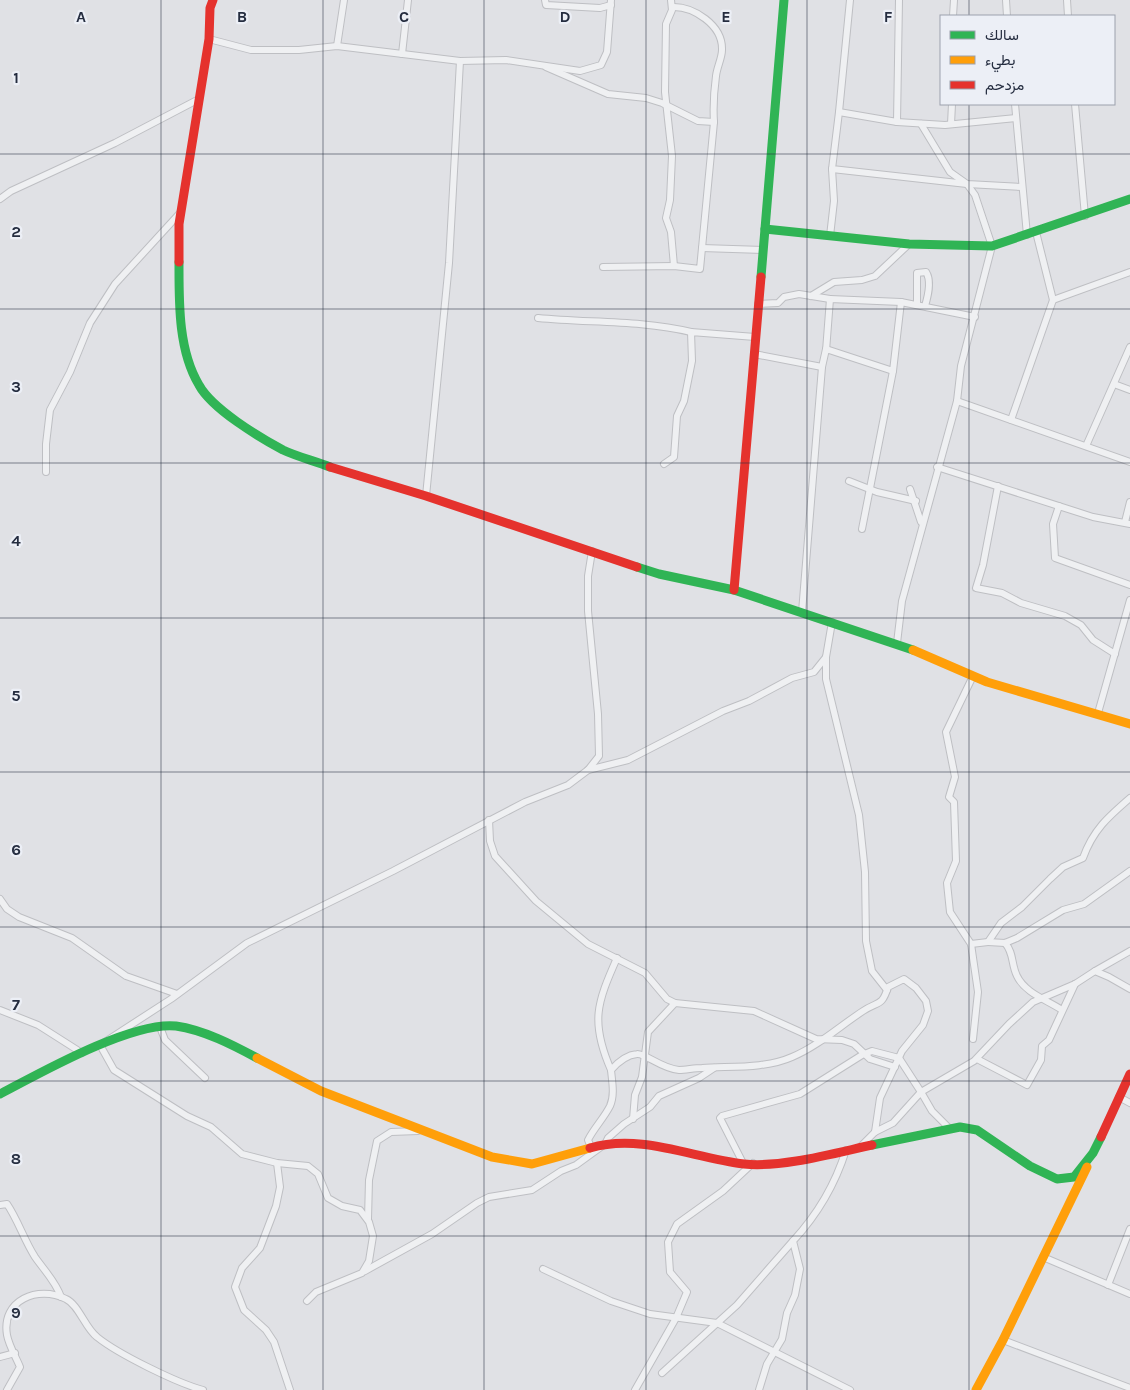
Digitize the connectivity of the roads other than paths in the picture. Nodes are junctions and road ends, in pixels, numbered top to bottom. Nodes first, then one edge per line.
1 (213, 0) edge
2 (344, 0) edge
3 (408, 0) edge
4 (545, 0) edge
5 (784, 0) edge
6 (850, 0) edge
7 (899, 0) edge
8 (954, 0) edge
9 (1006, 0) edge
10 (1067, 0) edge
11 (611, 3) edge
12 (671, 3) edge
13 (953, 15) edge
14 (1007, 15) edge
15 (1068, 15) edge
16 (209, 39) junction
17 (337, 46) junction
18 (402, 54) junction
19 (460, 61) junction
20 (542, 65) junction
21 (199, 99) junction
22 (667, 105) junction
23 (952, 105) edge
24 (1015, 105) edge
25 (1075, 105) edge
26 (839, 112) junction
27 (1016, 118) junction
28 (714, 122) junction
29 (897, 122) junction
30 (922, 124) junction
31 (951, 124) junction
32 (832, 169) junction
33 (967, 184) junction
34 (1022, 187) junction
35 (0, 199) edge
36 (1130, 199) edge
37 (180, 213) junction
38 (1085, 216) junction
39 (765, 229) junction
40 (1032, 234) junction
41 (830, 236) junction
42 (909, 244) junction
43 (992, 246) junction
44 (702, 248) junction
45 (763, 250) junction
46 (674, 266) junction
47 (603, 267) dead end
48 (1130, 272) edge
49 (811, 296) junction
50 (830, 299) junction
51 (1053, 300) junction
52 (901, 302) junction
53 (758, 304) junction
54 (917, 305) junction
55 (925, 306) junction
56 (975, 317) junction
57 (538, 318) dead end
58 (691, 332) junction
59 (755, 337) junction
60 (1130, 347) edge
61 (826, 352) junction
62 (754, 354) junction
63 (822, 367) junction
64 (893, 371) junction
65 (1114, 384) junction
66 (1130, 390) edge
67 (957, 401) junction
68 (1011, 420) junction
69 (1086, 446) junction
70 (1130, 462) edge
71 (664, 464) dead end
72 (937, 467) junction
73 (46, 472) dead end
74 (849, 481) dead end
75 (998, 486) junction
76 (910, 489) dead end
77 (870, 490) junction
78 (426, 496) junction
79 (916, 501) junction
80 (1130, 502) edge
81 (1059, 506) junction
82 (1127, 523) edge
83 (922, 526) junction
84 (862, 528) dead end
85 (592, 552) junction
86 (1130, 584) edge
87 (734, 590) junction
88 (1130, 600) edge
89 (802, 612) junction
90 (832, 622) junction
91 (897, 643) junction
92 (1115, 654) junction
93 (826, 657) junction
94 (973, 676) junction
95 (1098, 713) junction
96 (1118, 718) junction
97 (1130, 719) edge
98 (1130, 724) edge
99 (588, 770) junction
100 (1130, 798) edge
101 (489, 820) junction
102 (1130, 871) edge
103 (0, 899) edge
104 (988, 942) junction
105 (1005, 943) junction
106 (971, 944) junction
107 (1130, 950) edge
108 (617, 958) junction
109 (1095, 971) junction
110 (1075, 984) junction
111 (1130, 989) edge
112 (887, 990) junction
113 (177, 994) junction
114 (1042, 998) junction
115 (675, 1003) junction
116 (0, 1010) edge
117 (1062, 1010) junction
118 (160, 1027) junction
119 (822, 1040) junction
120 (973, 1040) dead end
121 (100, 1045) junction
122 (82, 1053) junction
123 (864, 1054) junction
124 (644, 1056) junction
125 (899, 1058) junction
126 (977, 1059) junction
127 (895, 1067) junction
128 (714, 1068) junction
129 (611, 1070) junction
130 (1130, 1074) edge
131 (205, 1078) dead end
132 (921, 1092) junction
133 (0, 1094) edge
134 (1119, 1097) junction
135 (1130, 1103) edge
136 (633, 1119) junction
137 (950, 1129) junction
138 (421, 1131) junction
139 (875, 1132) junction
140 (605, 1144) junction
141 (591, 1148) junction
142 (859, 1148) junction
143 (846, 1150) junction
144 (1094, 1153) junction
145 (277, 1163) junction
146 (743, 1163) junction
147 (753, 1163) junction
148 (0, 1205) edge
149 (368, 1221) junction
150 (1130, 1230) edge
151 (792, 1241) junction
152 (1043, 1257) junction
153 (543, 1269) dead end
154 (362, 1274) junction
155 (1108, 1285) junction
156 (1130, 1294) edge
157 (62, 1297) junction
158 (307, 1301) dead end
159 (676, 1318) junction
160 (718, 1323) junction
161 (1003, 1340) junction
162 (774, 1352) junction
163 (15, 1354) junction
164 (0, 1357) edge
165 (662, 1373) dead end
166 (1130, 1388) edge
167 (7, 1390) edge
168 (203, 1390) edge
169 (290, 1390) edge
170 (635, 1390) edge
171 (759, 1390) edge
172 (850, 1390) edge
173 (976, 1390) edge

1 - 16 street
2 - 17 street
3 - 18 street
4 - 11 street
5 - 39 street
6 - 26 street
7 - 29 street
8 - 13 street
9 - 14 street
10 - 15 street
11 - 20 street
12 - 22 street
12 - 28 street
16 - 17 street
16 - 21 street
17 - 18 street
18 - 19 street
19 - 20 street
19 - 78 street
20 - 22 street
21 - 35 street
21 - 37 street
22 - 28 street
22 - 46 street
23 - 31 street
24 - 27 street
25 - 38 street
26 - 29 street
26 - 32 street
27 - 31 street
27 - 34 street
28 - 44 street
29 - 30 street
30 - 31 street
30 - 33 street
32 - 33 street
32 - 41 street
33 - 34 street
33 - 43 street
34 - 40 street
36 - 38 street
37 - 73 street
37 - 78 street
38 - 40 street
39 - 41 street
39 - 45 street
40 - 43 street
40 - 51 street
41 - 42 street
42 - 43 street
42 - 49 street
43 - 56 street
44 - 45 street
44 - 46 street
45 - 53 street
46 - 47 street
48 - 51 street
49 - 50 street
49 - 53 street
50 - 52 street
50 - 61 street
51 - 68 street
52 - 54 street
52 - 64 street
53 - 59 street
54 - 55 street
54 - 55 street
55 - 56 street
56 - 67 street
57 - 58 street
58 - 59 street
58 - 71 street
59 - 62 street
60 - 65 street
61 - 63 street
61 - 64 street
62 - 63 street
62 - 87 street
63 - 89 street
64 - 77 street
65 - 66 street
65 - 69 street
67 - 68 street
67 - 72 street
68 - 69 street
69 - 70 street
72 - 75 street
72 - 83 street
74 - 77 street
75 - 81 street
75 - 92 street
76 - 79 street
77 - 79 street
77 - 84 street
78 - 85 street
79 - 83 street
80 - 82 street
81 - 82 street
81 - 86 street
83 - 91 street
85 - 87 street
85 - 99 street
87 - 89 street
88 - 92 street
89 - 90 street
90 - 91 street
90 - 93 street
91 - 94 street
92 - 95 street
93 - 99 street
93 - 112 street
94 - 95 street
94 - 106 street
95 - 96 street
96 - 97 street
96 - 98 street
99 - 101 street
100 - 104 street
101 - 108 street
101 - 113 street
102 - 105 street
103 - 113 street
104 - 105 street
104 - 106 street
105 - 114 street
106 - 120 street
107 - 109 street
108 - 115 street
108 - 129 street
109 - 110 street
109 - 111 street
110 - 114 street
110 - 117 street
112 - 119 street
112 - 125 street
113 - 121 street
114 - 117 street
114 - 126 street
115 - 119 street
115 - 124 street
116 - 122 street
117 - 126 street
118 - 121 street
118 - 131 street
118 - 138 street
119 - 123 street
119 - 128 street
121 - 122 street
121 - 145 street
122 - 133 street
123 - 125 street
123 - 127 street
123 - 146 street
124 - 128 street
124 - 129 street
124 - 136 street
125 - 127 street
125 - 132 street
126 - 132 street
127 - 139 street
128 - 136 street
129 - 141 street
130 - 134 street
132 - 137 street
132 - 139 street
134 - 135 street
134 - 144 street
136 - 140 street
137 - 142 street
137 - 144 street
138 - 141 street
138 - 149 street
139 - 142 street
140 - 141 street
140 - 146 street
140 - 154 street
142 - 143 street
143 - 147 street
143 - 151 street
144 - 152 street
145 - 149 street
145 - 169 street
146 - 147 street
147 - 159 street
148 - 157 street
149 - 154 street
150 - 155 street
151 - 160 street
151 - 162 street
152 - 155 street
152 - 161 street
153 - 159 street
154 - 158 street
155 - 156 street
157 - 163 street
157 - 168 street
159 - 160 street
159 - 170 street
160 - 162 street
160 - 165 street
161 - 166 street
161 - 173 street
162 - 171 street
162 - 172 street
163 - 164 street
163 - 167 street

